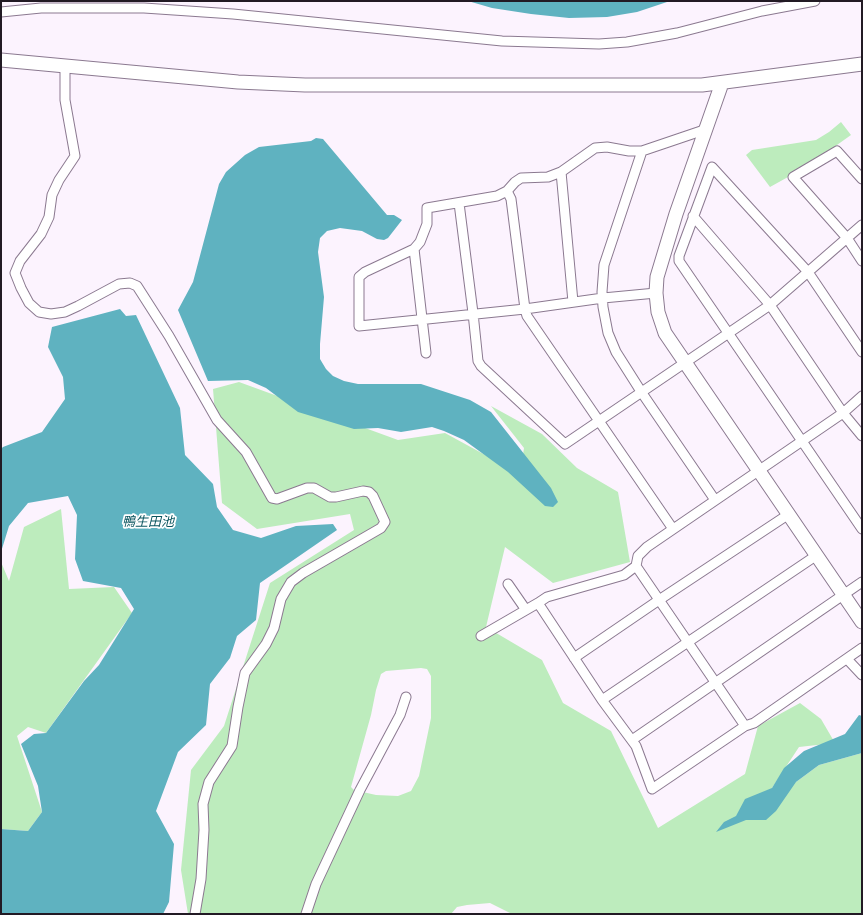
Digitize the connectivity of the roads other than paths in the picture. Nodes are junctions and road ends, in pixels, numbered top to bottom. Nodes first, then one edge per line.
1 (814, 1) edge
2 (1, 12) edge
3 (1, 60) edge
4 (862, 64) edge
5 (65, 66) junction
6 (722, 83) junction
7 (704, 130) junction
8 (642, 151) junction
9 (561, 172) junction
10 (862, 179) edge
11 (507, 190) junction
12 (459, 203) junction
13 (693, 216) junction
14 (862, 226) edge
15 (847, 238) junction
16 (414, 249) junction
17 (862, 261) edge
18 (808, 272) junction
19 (656, 293) junction
20 (603, 298) junction
21 (573, 302) junction
22 (770, 306) junction
23 (525, 309) junction
24 (473, 313) junction
25 (423, 319) junction
26 (729, 333) junction
27 (862, 352) edge
28 (426, 353) dead end
29 (686, 364) junction
30 (642, 393) junction
31 (862, 396) edge
32 (843, 413) junction
33 (600, 422) junction
34 (862, 436) edge
35 (802, 441) junction
36 (759, 470) junction
37 (715, 500) junction
38 (789, 514) junction
39 (672, 529) junction
40 (862, 530) edge
41 (817, 555) junction
42 (636, 566) junction
43 (862, 582) edge
44 (508, 584) dead end
45 (844, 595) junction
46 (659, 600) junction
47 (538, 603) junction
48 (526, 610) junction
49 (862, 622) edge
50 (481, 636) dead end
51 (687, 641) junction
52 (862, 648) edge
53 (574, 658) junction
54 (847, 659) junction
55 (862, 675) edge
56 (716, 682) junction
57 (406, 697) dead end
58 (602, 700) junction
59 (745, 726) junction
60 (632, 740) junction
61 (195, 914) edge
62 (306, 914) edge

1 - 2 street
3 - 5 street
4 - 6 street
5 - 6 street
5 - 61 street
6 - 7 street
7 - 8 street
7 - 19 street
8 - 9 street
8 - 20 street
9 - 11 street
9 - 21 street
10 - 15 street
11 - 12 street
11 - 23 street
12 - 16 street
12 - 24 street
13 - 18 street
13 - 22 street
13 - 26 street
14 - 15 street
15 - 17 street
15 - 18 street
16 - 25 street
16 - 25 street
18 - 22 street
18 - 27 street
19 - 20 street
19 - 29 street
20 - 21 street
20 - 30 street
21 - 23 street
22 - 26 street
22 - 32 street
23 - 24 street
23 - 33 street
24 - 25 street
24 - 33 street
25 - 28 street
26 - 29 street
26 - 35 street
29 - 30 street
29 - 36 street
30 - 33 street
30 - 37 street
31 - 32 street
32 - 34 street
32 - 35 street
33 - 39 street
35 - 36 street
35 - 40 street
36 - 37 street
36 - 38 street
37 - 39 street
38 - 41 street
38 - 46 street
39 - 42 street
41 - 45 street
41 - 51 street
42 - 46 street
42 - 47 street
43 - 45 street
44 - 48 street
45 - 49 street
45 - 56 street
46 - 51 street
46 - 53 street
47 - 48 street
47 - 53 street
48 - 50 street
51 - 56 street
51 - 58 street
52 - 54 street
53 - 58 street
54 - 55 street
54 - 59 street
56 - 59 street
56 - 60 street
57 - 62 street
58 - 60 street
59 - 60 street

